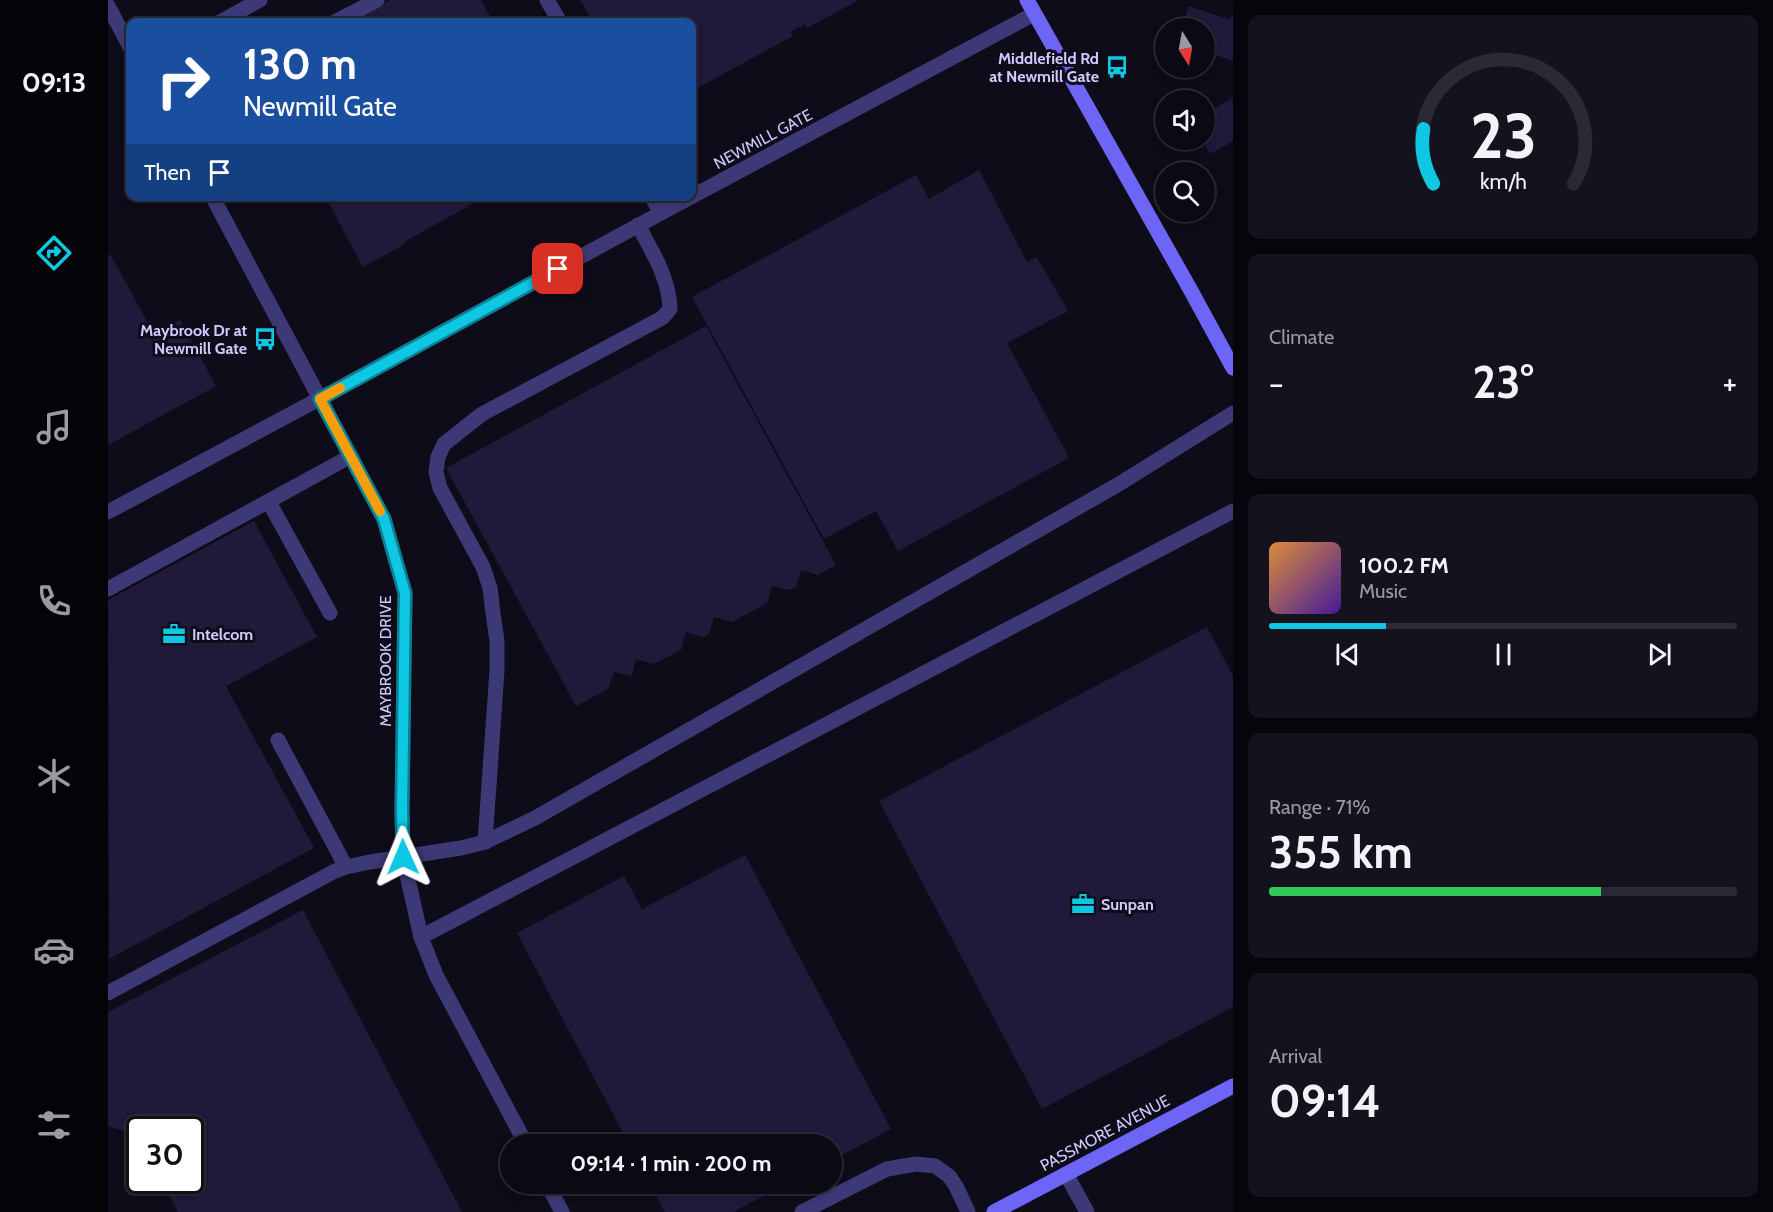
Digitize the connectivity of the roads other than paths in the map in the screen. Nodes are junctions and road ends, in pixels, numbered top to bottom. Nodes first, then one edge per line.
1 (260, 0) edge
2 (376, 0) edge
3 (547, 0) edge
4 (1027, 0) edge
5 (108, 6) edge
6 (1034, 14) junction
7 (227, 18) edge
8 (342, 18) edge
9 (558, 18) edge
10 (126, 40) edge
11 (696, 194) edge
12 (215, 201) edge
13 (654, 201) edge
14 (683, 201) edge
15 (661, 213) junction
16 (638, 225) junction
17 (1233, 368) edge
18 (320, 399) junction
19 (1233, 413) edge
20 (351, 456) junction
21 (268, 502) junction
22 (1233, 511) edge
23 (108, 512) edge
24 (108, 589) edge
25 (330, 613) dead end
26 (278, 740) dead end
27 (485, 842) junction
28 (403, 857) junction
29 (346, 867) junction
30 (421, 937) junction
31 (108, 993) edge
32 (1233, 1086) edge
33 (521, 1134) edge
34 (1066, 1174) junction
35 (552, 1194) edge
36 (562, 1212) edge
37 (802, 1212) edge
38 (968, 1212) edge
39 (994, 1212) edge
40 (1087, 1212) edge

1 - 7 street
2 - 8 street
3 - 9 street
4 - 6 main road
5 - 10 street
6 - 11 street, NEWMILL GATE
6 - 17 main road
12 - 18 street, MAYBROOK DRIVE
13 - 15 street
14 - 15 street, NEWMILL GATE
15 - 16 street, NEWMILL GATE
16 - 18 street, NEWMILL GATE
16 - 27 street
18 - 20 street, MAYBROOK DRIVE
18 - 23 street, NEWMILL GATE
19 - 27 street
20 - 21 street
20 - 28 street, MAYBROOK DRIVE
21 - 24 street
21 - 25 street
22 - 30 street
26 - 29 street
27 - 28 street
28 - 29 street
28 - 30 street, MAYBROOK DRIVE
29 - 31 street
30 - 33 street, MAYBROOK DRIVE
32 - 34 main road, PASSMORE AVENUE
34 - 39 main road, PASSMORE AVENUE
34 - 40 street
35 - 36 street
37 - 38 street

